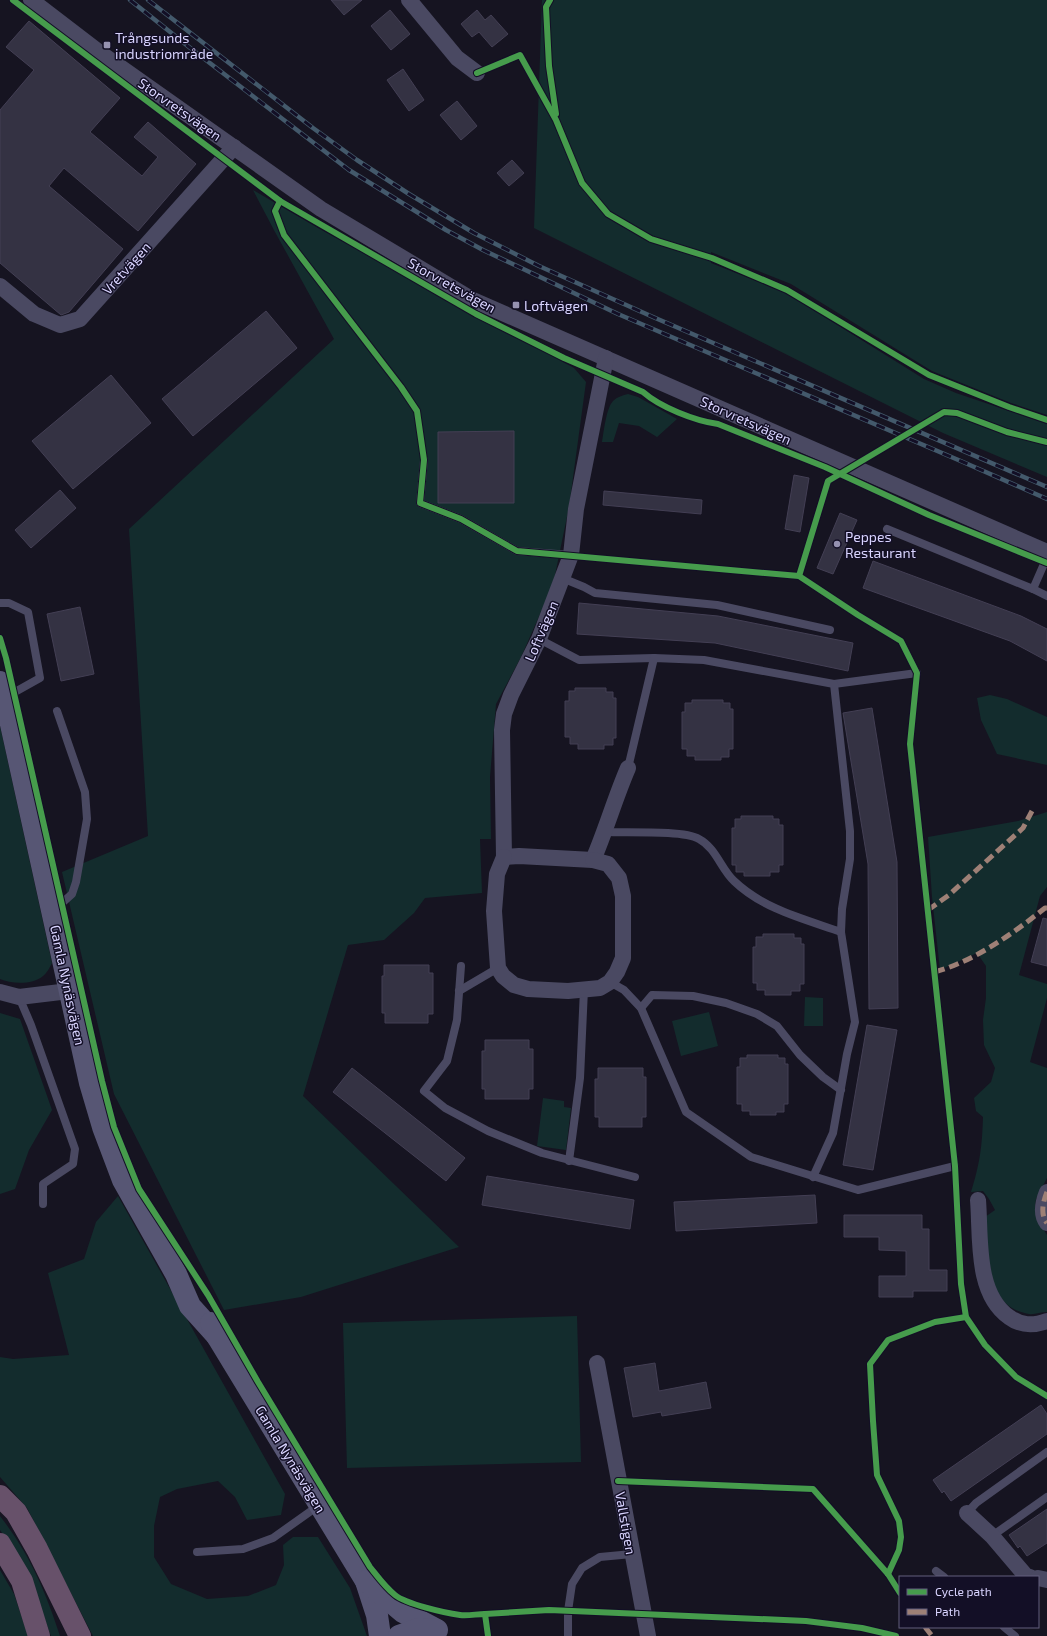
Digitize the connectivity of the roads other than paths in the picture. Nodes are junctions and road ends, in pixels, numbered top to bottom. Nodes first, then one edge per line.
1 (31, 0) edge
2 (409, 0) edge
3 (477, 72) dead end
4 (234, 147) junction
5 (0, 286) edge
6 (606, 358) junction
7 (424, 460) dead end
8 (886, 529) dead end
9 (1047, 552) edge
10 (571, 555) junction
11 (1047, 557) edge
12 (562, 578) junction
13 (1034, 589) junction
14 (1047, 596) edge
15 (0, 603) edge
16 (830, 630) dead end
17 (540, 639) junction
18 (654, 658) junction
19 (917, 673) dead end
20 (834, 684) junction
21 (2, 690) edge
22 (57, 712) dead end
23 (628, 768) joint
24 (606, 832) junction
25 (504, 857) junction
26 (593, 860) junction
27 (51, 906) junction
28 (841, 932) junction
29 (461, 966) dead end
30 (498, 968) junction
31 (610, 982) junction
32 (584, 990) junction
33 (70, 991) junction
34 (459, 991) junction
35 (0, 992) edge
36 (20, 997) junction
37 (641, 1008) junction
38 (841, 1090) junction
39 (569, 1161) junction
40 (955, 1166) dead end
41 (635, 1177) dead end
42 (813, 1177) junction
43 (1047, 1192) edge
44 (978, 1200) dead end
45 (43, 1204) dead end
46 (1047, 1223) edge
47 (1047, 1321) edge
48 (597, 1363) dead end
49 (1047, 1452) edge
50 (0, 1496) edge
51 (1047, 1497) edge
52 (319, 1505) junction
53 (967, 1513) joint
54 (992, 1536) junction
55 (0, 1544) edge
56 (197, 1552) dead end
57 (632, 1554) junction
58 (936, 1571) dead end
59 (943, 1576) edge
60 (1026, 1576) edge
61 (50, 1577) junction
62 (366, 1581) junction
63 (1005, 1628) edge
64 (444, 1633) edge
65 (39, 1636) edge
66 (68, 1636) edge
67 (80, 1636) edge
68 (380, 1636) edge
69 (399, 1636) edge
70 (568, 1636) edge
71 (648, 1636) edge
72 (1015, 1636) edge

1 - 4 street, Storvretsvägen
2 - 3 street
4 - 5 street, Vretvägen
4 - 6 street, Storvretsvägen
6 - 9 street, Storvretsvägen
6 - 10 street, Loftvägen
7 - 10 lane
8 - 13 lane
10 - 12 street, Loftvägen
11 - 13 lane
12 - 16 lane
12 - 17 street, Loftvägen
13 - 14 lane
15 - 21 lane
17 - 18 lane
17 - 25 street, Loftvägen
18 - 20 lane
18 - 23 lane
19 - 20 lane
20 - 28 lane
21 - 27 street, Gamla Nynäsvägen
22 - 27 lane
23 - 24 street
24 - 26 street
24 - 28 lane
25 - 26 street
25 - 30 street, Loftvägen
26 - 31 street
27 - 33 street, Gamla Nynäsvägen
28 - 38 lane
29 - 34 lane
30 - 32 street
30 - 34 lane
31 - 32 street
31 - 37 lane
32 - 39 lane
33 - 36 street
33 - 52 street, Gamla Nynäsvägen
34 - 39 lane
35 - 36 street
36 - 45 lane
37 - 38 lane
37 - 42 lane
38 - 42 lane
39 - 41 lane
40 - 42 lane
43 - 46 street
44 - 47 street
48 - 57 street, Vallstigen
49 - 53 lane
50 - 61 highway
51 - 54 lane
52 - 56 lane
52 - 62 street, Gamla Nynäsvägen
53 - 54 street
54 - 60 street
55 - 65 highway
57 - 70 lane
57 - 71 street, Vallstigen
58 - 59 lane
61 - 66 highway
61 - 67 highway
62 - 64 street, Gamla Nynäsvägen
62 - 68 street, Gamla Nynäsvägen
63 - 72 lane
64 - 69 street

